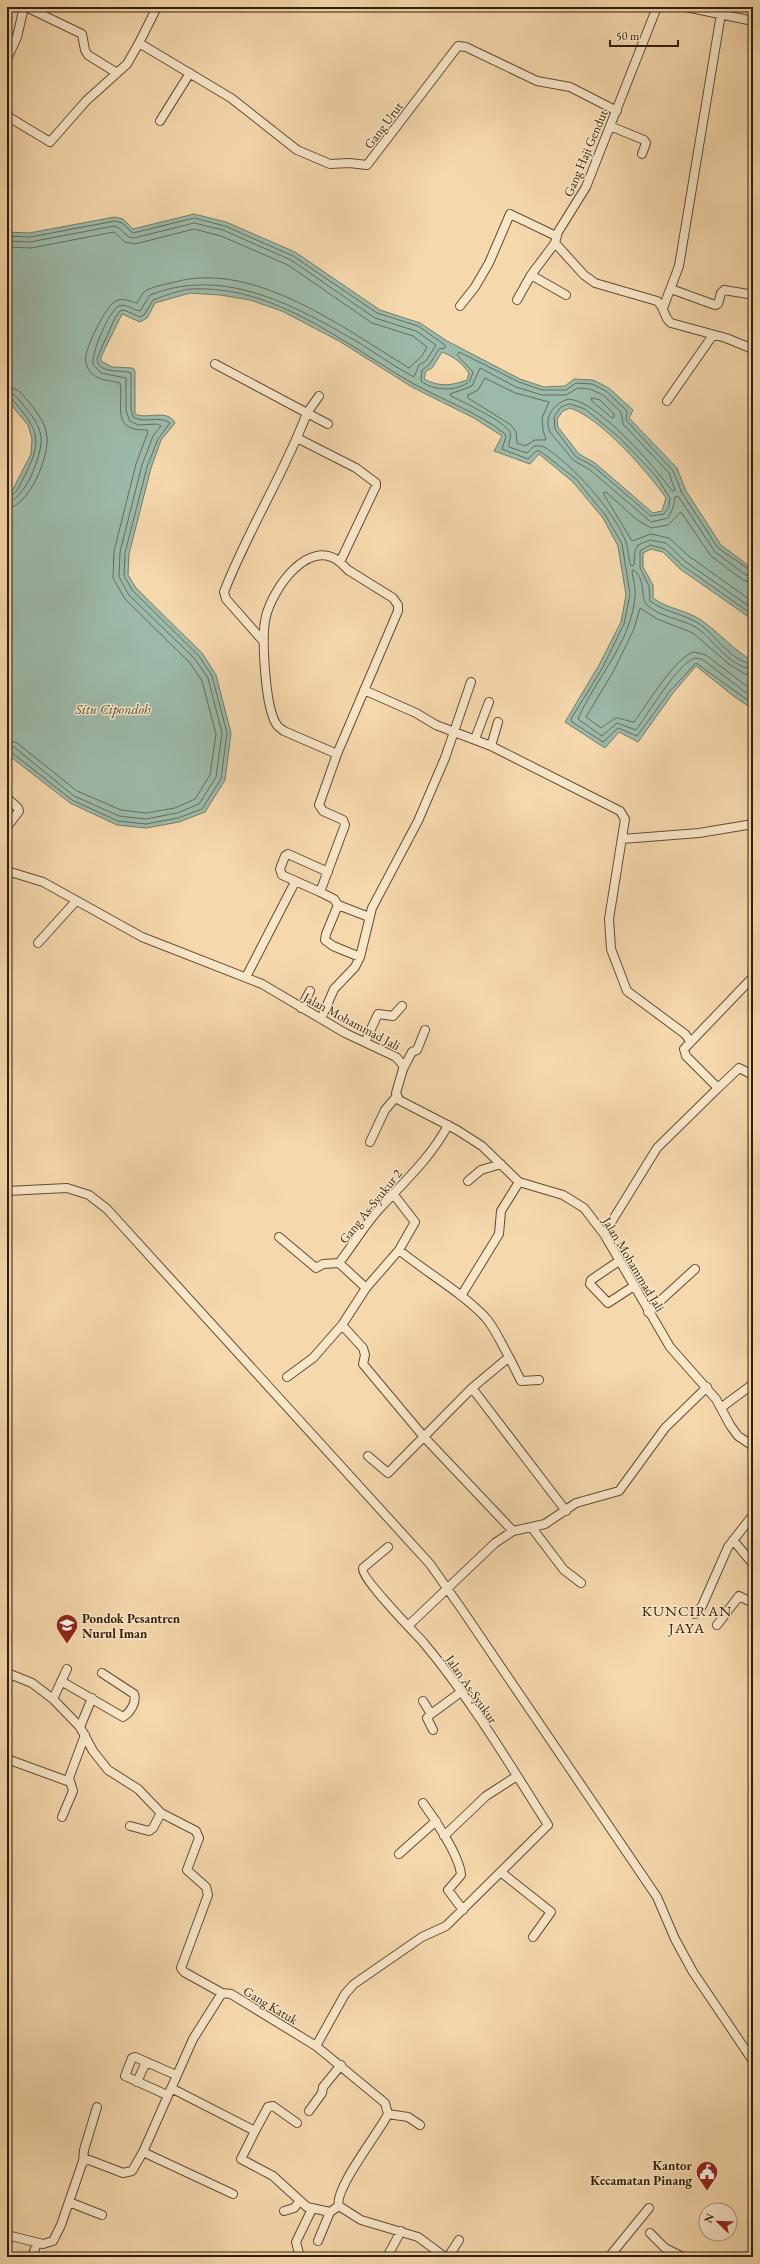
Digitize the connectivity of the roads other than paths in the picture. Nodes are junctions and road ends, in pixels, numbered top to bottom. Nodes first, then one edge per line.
1 (25, 7) edge
2 (157, 7) edge
3 (658, 7) edge
4 (688, 7) edge
5 (721, 14) junction
6 (753, 21) edge
7 (139, 43) junction
8 (7, 59) edge
9 (117, 73) junction
10 (190, 73) junction
11 (617, 111) junction
12 (7, 116) edge
13 (160, 121) dead end
14 (610, 126) junction
15 (642, 154) dead end
16 (555, 239) junction
17 (531, 275) junction
18 (671, 289) junction
19 (566, 294) dead end
20 (748, 294) dead end
21 (517, 300) dead end
22 (460, 306) dead end
23 (663, 308) junction
24 (713, 335) junction
25 (753, 349) edge
26 (215, 364) dead end
27 (319, 396) dead end
28 (667, 400) dead end
29 (307, 413) junction
30 (328, 424) dead end
31 (297, 438) junction
32 (340, 562) junction
33 (264, 642) junction
34 (471, 682) dead end
35 (364, 690) junction
36 (489, 702) dead end
37 (498, 722) dead end
38 (453, 732) junction
39 (475, 740) junction
40 (491, 746) junction
41 (337, 754) junction
42 (7, 798) edge
43 (753, 824) edge
44 (7, 827) edge
45 (622, 839) junction
46 (7, 870) edge
47 (328, 872) junction
48 (295, 882) junction
49 (320, 892) junction
50 (76, 901) junction
51 (338, 905) junction
52 (369, 917) junction
53 (38, 943) dead end
54 (360, 957) junction
55 (246, 977) junction
56 (753, 977) edge
57 (310, 991) dead end
58 (402, 1006) dead end
59 (301, 1008) junction
60 (321, 1020) junction
61 (425, 1030) dead end
62 (690, 1041) junction
63 (365, 1042) junction
64 (403, 1069) junction
65 (753, 1075) edge
66 (718, 1088) junction
67 (396, 1097) junction
68 (448, 1125) junction
69 (370, 1142) dead end
70 (501, 1164) junction
71 (468, 1181) dead end
72 (519, 1182) junction
73 (7, 1191) edge
74 (394, 1195) junction
75 (604, 1234) junction
76 (279, 1237) dead end
77 (399, 1250) junction
78 (619, 1261) junction
79 (339, 1264) junction
80 (695, 1269) dead end
81 (634, 1286) junction
82 (366, 1288) junction
83 (461, 1296) junction
84 (648, 1312) junction
85 (342, 1324) junction
86 (509, 1357) junction
87 (287, 1377) dead end
88 (539, 1380) dead end
89 (753, 1384) edge
90 (707, 1387) junction
91 (472, 1388) junction
92 (722, 1407) junction
93 (424, 1437) junction
94 (753, 1446) edge
95 (368, 1456) dead end
96 (566, 1510) junction
97 (753, 1515) edge
98 (532, 1528) junction
99 (513, 1531) junction
100 (732, 1540) junction
101 (388, 1547) dead end
102 (753, 1564) edge
103 (581, 1583) dead end
104 (447, 1588) junction
105 (753, 1603) edge
106 (695, 1614) dead end
107 (409, 1625) junction
108 (717, 1625) dead end
109 (67, 1669) dead end
110 (7, 1672) edge
111 (102, 1673) dead end
112 (61, 1681) junction
113 (461, 1692) junction
114 (92, 1698) junction
115 (53, 1699) junction
116 (424, 1702) dead end
117 (431, 1714) junction
118 (80, 1727) junction
119 (433, 1730) dead end
120 (85, 1735) junction
121 (7, 1759) edge
122 (517, 1776) junction
123 (70, 1782) junction
124 (423, 1804) dead end
125 (161, 1813) junction
126 (62, 1817) dead end
127 (436, 1821) junction
128 (130, 1826) dead end
129 (444, 1836) junction
130 (399, 1854) dead end
131 (502, 1872) junction
132 (463, 1910) junction
133 (533, 1937) dead end
134 (222, 1993) junction
135 (316, 2046) junction
136 (753, 2061) edge
137 (146, 2062) junction
138 (341, 2065) junction
139 (176, 2075) junction
140 (137, 2082) junction
141 (169, 2092) junction
142 (97, 2107) dead end
143 (309, 2110) dead end
144 (388, 2114) junction
145 (297, 2123) dead end
146 (420, 2125) dead end
147 (255, 2131) junction
148 (143, 2152) junction
149 (83, 2161) junction
150 (233, 2194) dead end
151 (69, 2202) junction
152 (299, 2202) junction
153 (339, 2206) junction
154 (649, 2208) dead end
155 (312, 2209) junction
156 (284, 2211) dead end
157 (330, 2212) junction
158 (102, 2215) dead end
159 (401, 2231) junction
160 (650, 2234) dead end
161 (7, 2235) edge
162 (459, 2240) dead end
163 (318, 2241) dead end
164 (37, 2243) junction
165 (32, 2257) edge
166 (296, 2257) edge
167 (386, 2257) edge
168 (446, 2257) edge
169 (609, 2257) edge
170 (684, 2257) edge

1 - 8 street
1 - 9 street
2 - 7 street
3 - 11 street, Gang Haji Gendut
4 - 5 street
5 - 6 street
5 - 18 street
7 - 9 street
7 - 10 street, Gang Urut
9 - 12 street
10 - 11 street, Gang Urut
10 - 13 street
11 - 14 street, Gang Haji Gendut
14 - 15 street
14 - 16 street, Gang Haji Gendut
16 - 17 street, Gang Haji Gendut
16 - 22 street
16 - 23 street
17 - 19 street
17 - 21 street, Gang Haji Gendut
18 - 20 street
18 - 23 street
23 - 24 street
24 - 25 street
24 - 28 street
26 - 29 street
27 - 29 street
29 - 30 street
29 - 31 street
31 - 32 street
31 - 33 street
32 - 33 street
32 - 35 street
33 - 41 street
34 - 38 street
35 - 38 street
35 - 41 street
36 - 39 street
37 - 40 street
38 - 39 street
38 - 52 street
39 - 40 street
40 - 45 street
41 - 47 street
42 - 44 street
43 - 45 street
45 - 62 street
46 - 50 street, Jalan Mohammad Jali
47 - 48 street
47 - 49 street
48 - 49 street
48 - 55 street
49 - 51 street
50 - 53 street
50 - 55 street, Jalan Mohammad Jali
51 - 52 street
51 - 54 street
52 - 54 street
54 - 60 street
55 - 59 street, Jalan Mohammad Jali
56 - 62 street
57 - 59 street
58 - 63 street
59 - 60 street, Jalan Mohammad Jali
60 - 63 street, Jalan Mohammad Jali
61 - 64 street
62 - 66 street
63 - 64 street, Jalan Mohammad Jali
64 - 67 street, Jalan Mohammad Jali
65 - 66 street
66 - 75 street
67 - 68 street, Jalan Mohammad Jali
67 - 69 street
68 - 70 street, Jalan Mohammad Jali
68 - 74 street, Gang As-Syukur 2
70 - 71 street
70 - 72 street, Jalan Mohammad Jali
72 - 75 street, Jalan Mohammad Jali
72 - 83 street
73 - 104 street
74 - 77 street
74 - 79 street, Gang As-Syukur 2
75 - 78 street, Jalan Mohammad Jali
76 - 79 street, Gang As-Syukur 2
77 - 82 street
77 - 83 street
78 - 81 street, Jalan Mohammad Jali
78 - 81 street
79 - 82 street
80 - 84 street
81 - 84 street, Jalan Mohammad Jali
82 - 85 street
83 - 86 street
84 - 90 street, Jalan Mohammad Jali
85 - 87 street
85 - 93 street
86 - 88 street
86 - 91 street
89 - 92 street
90 - 92 street, Jalan Mohammad Jali
90 - 96 street
91 - 93 street
91 - 96 street
92 - 94 street, Jalan Mohammad Jali
93 - 95 street
93 - 99 street
96 - 98 street
97 - 100 street
98 - 99 street
98 - 103 street
99 - 104 street
100 - 102 street
100 - 106 street
101 - 107 street, Jalan As-Syukur
104 - 107 street
104 - 136 street
105 - 108 street
107 - 113 street, Jalan As-Syukur
109 - 112 street
110 - 115 street
111 - 114 street
112 - 114 street
112 - 115 street
113 - 117 street
113 - 122 street, Jalan As-Syukur
114 - 118 street
115 - 118 street
116 - 117 street
117 - 119 street
118 - 120 street
120 - 123 street
120 - 125 street
121 - 123 street
122 - 129 street
122 - 131 street, Jalan As-Syukur
123 - 126 street
124 - 127 street
125 - 128 street
125 - 134 street
127 - 129 street
127 - 130 street
129 - 132 street
131 - 132 street, Jalan As-Syukur
131 - 133 street
132 - 135 street, Jalan As-Syukur
134 - 135 street, Gang Katuk
134 - 139 street, Gang Katuk
135 - 138 street, Gang Katuk
137 - 139 street
137 - 140 street
137 - 140 street
138 - 143 street
138 - 144 street, Gang Katuk
139 - 141 street, Gang Katuk
140 - 141 street
141 - 147 street
141 - 148 street, Gang Katuk
142 - 149 street
144 - 146 street
144 - 153 street
145 - 147 street
147 - 152 street
148 - 149 street, Gang Katuk
148 - 150 street
149 - 151 street
151 - 158 street
151 - 164 street
152 - 155 street
152 - 156 street
153 - 157 street
153 - 159 street
154 - 169 street
155 - 157 street
155 - 166 street
157 - 163 street
159 - 167 street
159 - 168 street
160 - 170 street
161 - 164 street
162 - 168 street
164 - 165 street

